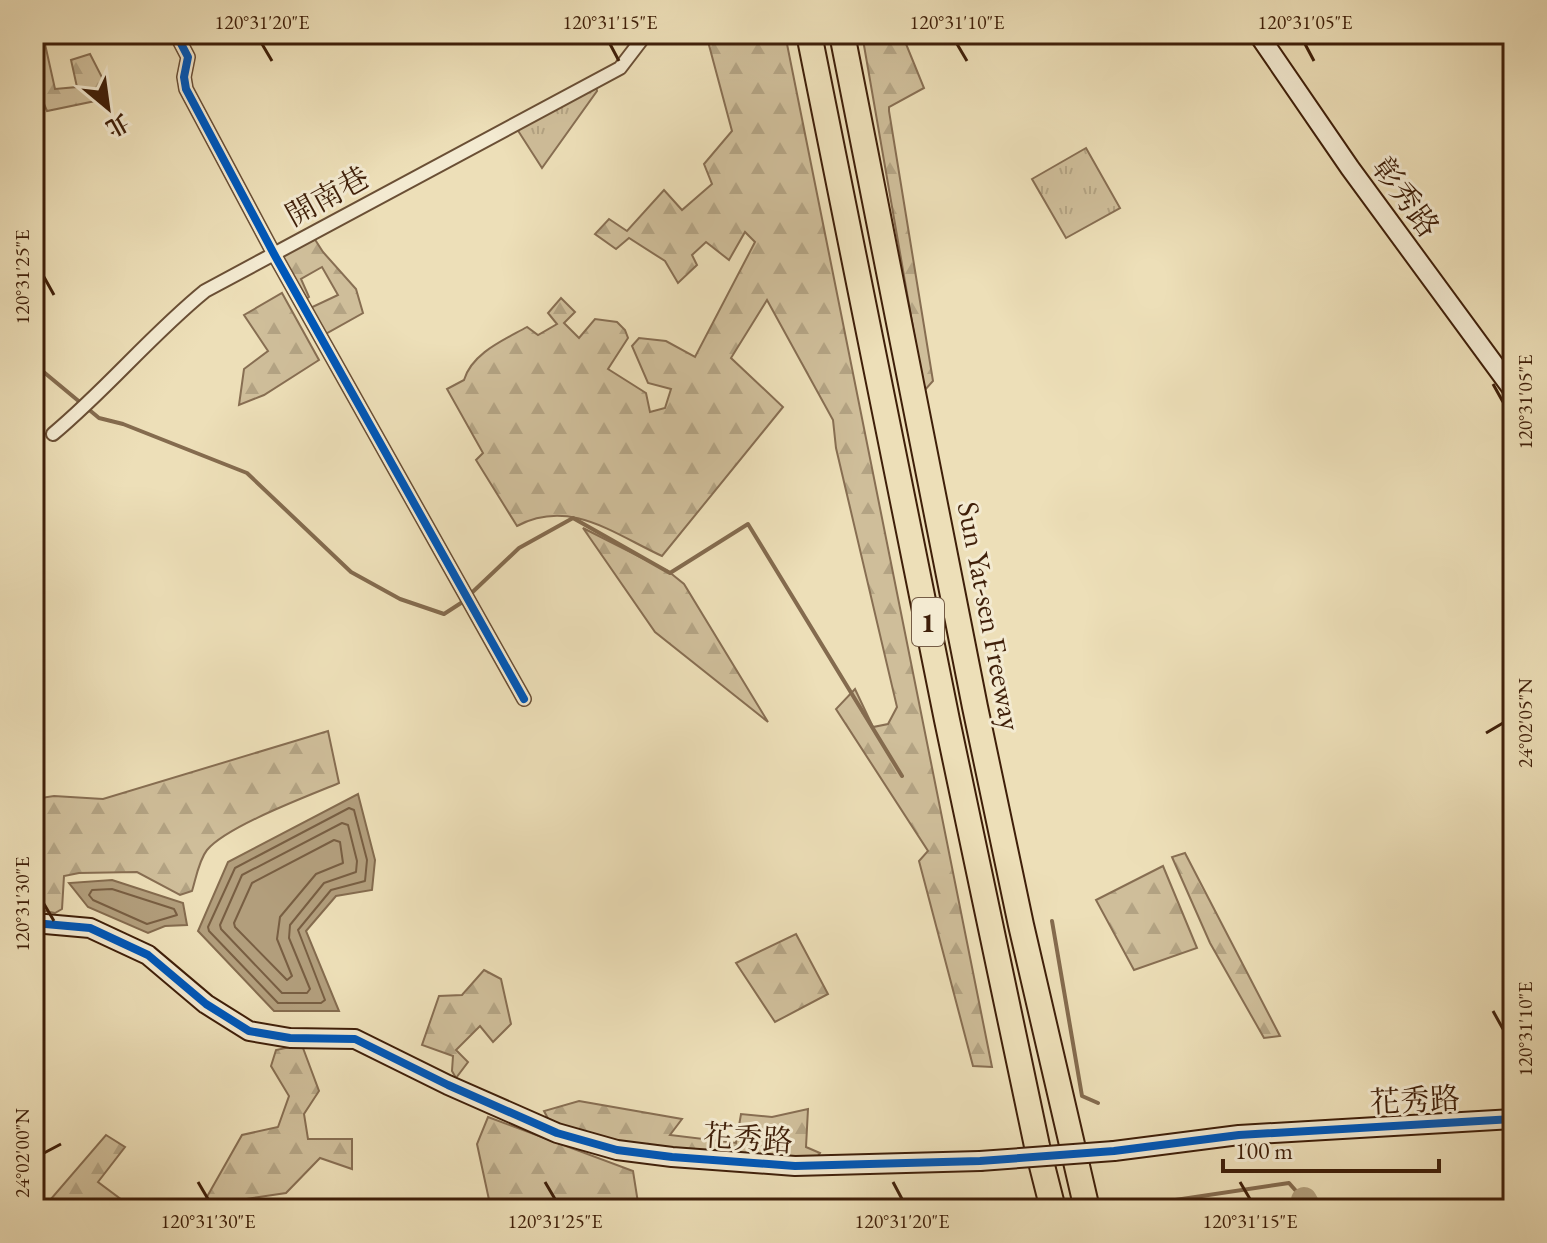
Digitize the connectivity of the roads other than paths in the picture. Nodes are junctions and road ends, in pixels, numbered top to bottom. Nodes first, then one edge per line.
1 (176, 34) edge
2 (646, 34) edge
3 (809, 34) edge
4 (842, 34) edge
5 (1258, 34) edge
6 (274, 254) junction
7 (1513, 390) edge
8 (53, 434) dead end
9 (524, 699) dead end
10 (34, 923) edge
11 (1513, 1119) edge
12 (1053, 1209) edge
13 (1087, 1209) edge

1 - 6 street
2 - 6 street, 開南巷
3 - 12 highway, Sun Yat-sen Freeway / 1
4 - 13 highway, Sun Yat-sen Freeway / 1
5 - 7 street, 彰秀路
6 - 8 street, 開南巷
6 - 9 street
10 - 11 street, 花秀路, bridge

